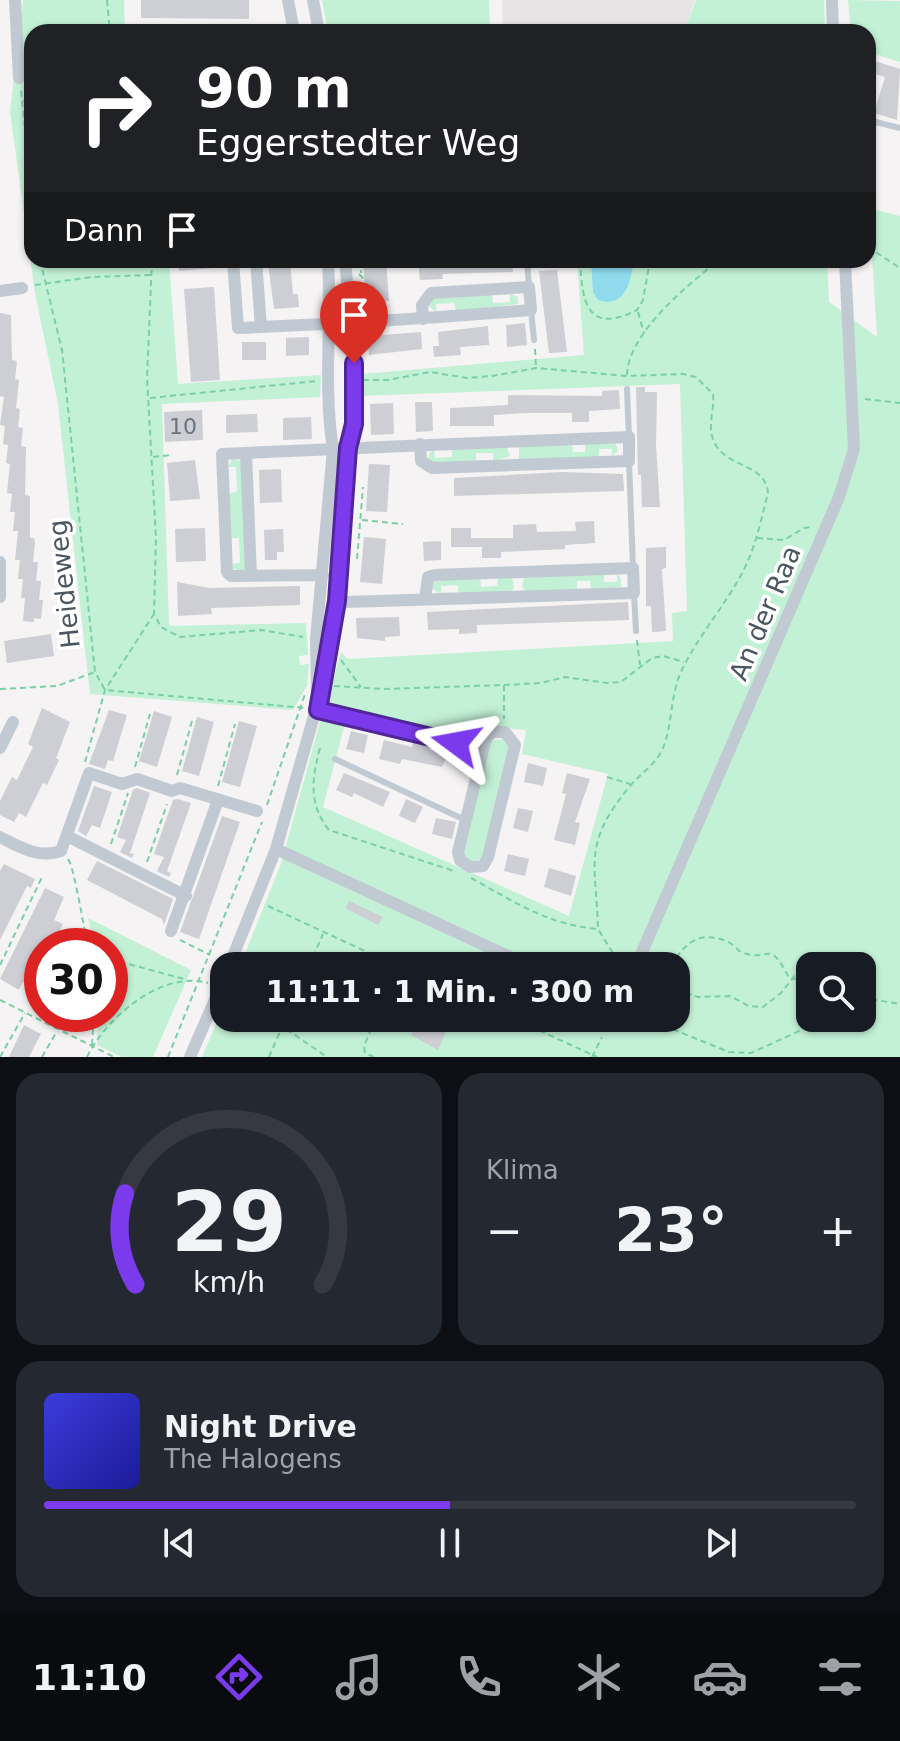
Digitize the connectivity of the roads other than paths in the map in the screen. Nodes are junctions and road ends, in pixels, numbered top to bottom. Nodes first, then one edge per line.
1 (15, 0) edge
2 (832, 0) edge
3 (313, 2) edge
4 (289, 4) edge
5 (293, 24) edge
6 (317, 24) edge
7 (833, 24) edge
8 (19, 78) road end
9 (876, 122) edge
10 (900, 128) edge
11 (234, 268) edge
12 (257, 268) edge
13 (328, 268) edge
14 (346, 268) edge
15 (528, 268) edge
16 (845, 268) edge
17 (529, 287) junction
18 (22, 288) dead end
19 (0, 291) edge
20 (531, 310) junction
21 (423, 319) junction
22 (331, 322) junction
23 (350, 325) junction
24 (261, 327) junction
25 (534, 340) road end
26 (627, 389) dead end
27 (629, 437) junction
28 (513, 441) junction
29 (420, 444) junction
30 (348, 448) junction
31 (333, 449) junction
32 (246, 453) junction
33 (629, 461) junction
34 (514, 465) junction
35 (0, 562) edge
36 (633, 568) junction
37 (518, 572) junction
38 (323, 575) junction
39 (251, 576) junction
40 (322, 592) junction
41 (634, 593) junction
42 (519, 596) junction
43 (0, 597) edge
44 (337, 597) junction
45 (425, 599) junction
46 (636, 631) road end
47 (318, 710) junction
48 (13, 722) dead end
49 (0, 748) edge
50 (483, 749) junction
51 (335, 759) dead end
52 (216, 799) junction
53 (257, 811) dead end
54 (466, 820) junction
55 (67, 836) junction
56 (1, 841) edge
57 (276, 849) junction
58 (186, 896) junction
59 (171, 931) road end
60 (235, 952) edge
61 (500, 952) edge
62 (642, 952) edge
63 (210, 1010) edge
64 (190, 1057) edge

1 - 8 street
2 - 7 street
3 - 4 street
3 - 6 street
4 - 5 street
9 - 10 lane
11 - 24 street
12 - 24 street
13 - 22 street
14 - 23 street
15 - 17 lane
16 - 62 street, An der Raa
17 - 20 street
17 - 21 street
18 - 19 street
20 - 21 street
20 - 25 lane
21 - 23 street
22 - 23 street
22 - 24 street
22 - 31 street
23 - 30 street
26 - 27 lane
27 - 28 street
27 - 33 street
28 - 29 street
28 - 34 street
29 - 30 street
29 - 34 street
30 - 31 street
30 - 44 street
31 - 32 street
31 - 38 street
32 - 39 street
32 - 39 street
33 - 34 street
33 - 36 lane
35 - 43 street
36 - 37 street
36 - 41 street
37 - 42 street
37 - 45 street
38 - 39 street
38 - 40 street
40 - 44 street
40 - 47 street
41 - 42 street
41 - 46 lane
42 - 45 street
44 - 45 street
44 - 47 street
47 - 50 street
47 - 57 street
48 - 49 street
50 - 54 street
50 - 54 street
51 - 54 lane
52 - 53 street
52 - 55 street
52 - 58 street
55 - 56 street
55 - 58 street
57 - 60 street
57 - 61 street
58 - 59 street
63 - 64 street

